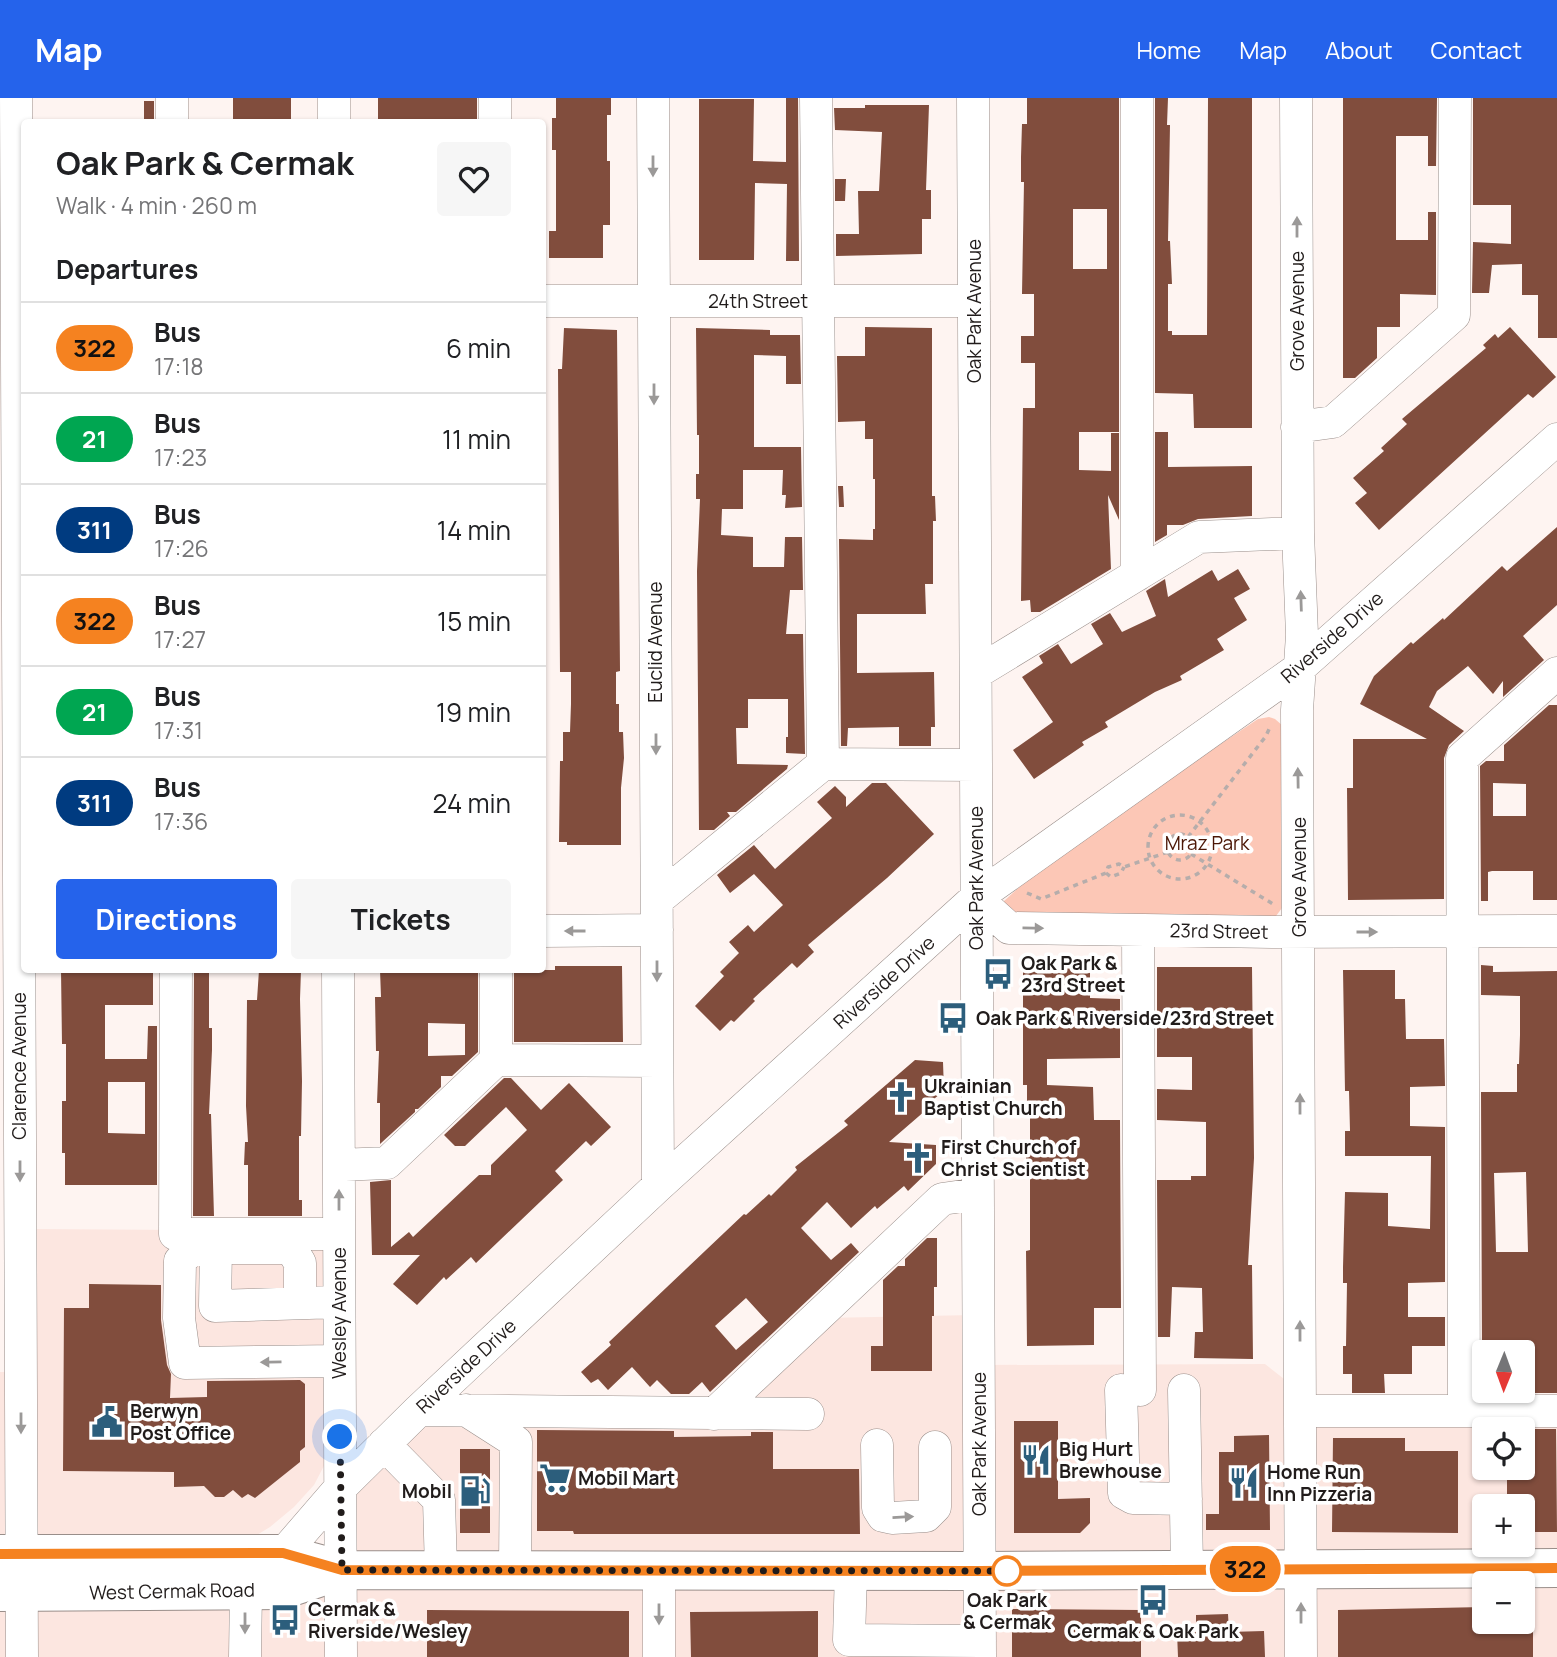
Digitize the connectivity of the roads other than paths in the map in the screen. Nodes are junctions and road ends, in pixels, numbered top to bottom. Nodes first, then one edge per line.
1 (16, 98) edge
2 (172, 98) edge
3 (334, 98) edge
4 (495, 98) edge
5 (653, 98) edge
6 (816, 98) edge
7 (973, 98) edge
8 (1136, 98) edge
9 (1296, 98) edge
10 (1455, 98) edge
11 (172, 119) edge
12 (334, 119) edge
13 (495, 119) edge
14 (14, 300) edge
15 (546, 301) edge
16 (654, 301) junction
17 (817, 301) junction
18 (974, 301) junction
19 (1297, 427) junction
20 (1557, 439) edge
21 (1298, 533) junction
22 (1138, 575) junction
23 (1298, 669) junction
24 (975, 673) junction
25 (1557, 673) edge
26 (822, 764) junction
27 (976, 765) junction
28 (976, 898) junction
29 (657, 915) junction
30 (546, 930) edge
31 (1138, 930) junction
32 (1557, 931) edge
33 (14, 932) edge
34 (1299, 932) junction
35 (1461, 932) junction
36 (176, 973) edge
37 (338, 973) edge
38 (496, 973) edge
39 (496, 1060) junction
40 (657, 1061) junction
41 (339, 1165) junction
42 (658, 1186) junction
43 (977, 1194) junction
44 (339, 1234) junction
45 (216, 1241) junction
46 (291, 1241) junction
47 (300, 1303) junction
48 (339, 1303) junction
49 (339, 1361) junction
50 (10, 1376) edge
51 (1184, 1390) dead end
52 (1301, 1405) junction
53 (419, 1410) junction
54 (466, 1410) junction
55 (1464, 1411) junction
56 (1557, 1411) edge
57 (714, 1414) junction
58 (808, 1414) dead end
59 (384, 1444) junction
60 (877, 1445) dead end
61 (934, 1447) dead end
62 (340, 1489) junction
63 (1186, 1499) junction
64 (10, 1554) edge
65 (1557, 1568) edge
66 (1187, 1569) junction
67 (1301, 1569) junction
68 (342, 1570) junction
69 (441, 1570) junction
70 (515, 1570) junction
71 (659, 1571) junction
72 (851, 1571) junction
73 (979, 1571) junction
74 (270, 1578) junction
75 (11, 1592) edge
76 (841, 1648) edge
77 (937, 1649) edge
78 (980, 1649) edge
79 (22, 1657) edge
80 (245, 1657) edge
81 (341, 1657) edge
82 (660, 1657) edge
83 (1301, 1657) edge

1 - 14 street, Clarence Avenue
2 - 11 street
3 - 12 street
4 - 13 street
5 -> 16 street, Euclid Avenue
6 - 17 street
7 - 18 street, Oak Park Avenue
8 - 22 street
19 -> 9 street, Grove Avenue
10 - 19 street
14 - 33 street, Clarence Avenue
15 - 16 street, 24th Street
16 - 17 street, 24th Street
16 -> 29 street, Euclid Avenue
17 - 18 street, 24th Street
17 - 26 street
18 - 24 street, Oak Park Avenue
19 - 21 street, Grove Avenue
20 - 23 street, Riverside Drive
21 - 22 street
23 -> 21 street, Grove Avenue
22 - 24 street
23 - 28 street, Riverside Drive
34 -> 23 street, Grove Avenue
24 - 27 street, Oak Park Avenue
25 - 35 street
26 - 27 street
26 - 29 street
27 - 28 street, Oak Park Avenue
28 -> 31 street, 23rd Street
28 - 42 street, Riverside Drive
28 - 43 street, Oak Park Avenue
29 -> 30 street
29 -> 40 street, Euclid Avenue
31 - 34 street, 23rd Street
31 - 63 street
32 - 35 street, 23rd Street
33 -> 50 street, Clarence Avenue
34 -> 35 street, 23rd Street
52 -> 34 street, Grove Avenue
35 - 55 street
36 - 45 street
37 - 41 street, Wesley Avenue
38 - 39 street
39 - 40 street
39 - 41 street
40 - 42 street, Euclid Avenue
44 -> 41 street, Wesley Avenue
42 - 53 street, Riverside Drive
43 - 57 street
43 - 73 street, Oak Park Avenue
44 - 46 street
44 - 48 street, Wesley Avenue
45 - 46 street
45 - 47 street
49 -> 45 street
46 - 47 street
47 - 48 street
48 - 49 street, Wesley Avenue
49 - 62 street, Wesley Avenue
50 -> 64 street, Clarence Avenue
51 - 63 street
52 - 55 street
52 - 67 street, Grove Avenue
53 - 54 street
53 - 59 street, Riverside Drive
54 - 57 street
54 - 70 street
55 - 56 street
57 - 58 street
59 - 62 street, Riverside Drive
59 - 69 street
60 -> 61 street
62 - 68 street, Wesley Avenue
62 - 74 street, Riverside Drive
63 - 66 street
64 - 74 main road, West Cermak Road
64 - 75 street, Clarence Avenue
65 - 67 main road, West Cermak Road
66 - 67 main road, West Cermak Road
66 - 73 main road, West Cermak Road
83 -> 67 street, Grove Avenue
68 - 69 main road, West Cermak Road
68 - 74 main road, West Cermak Road
68 - 81 street, Wesley Avenue
69 - 70 main road, West Cermak Road
70 - 71 main road, West Cermak Road
71 - 72 main road, West Cermak Road
71 -> 82 street
72 - 73 main road, West Cermak Road
72 - 76 street
73 - 78 street, Oak Park Avenue
74 - 75 main road, West Cermak Road
74 -> 80 street
75 - 79 street, Clarence Avenue
76 - 77 street
77 - 78 street

